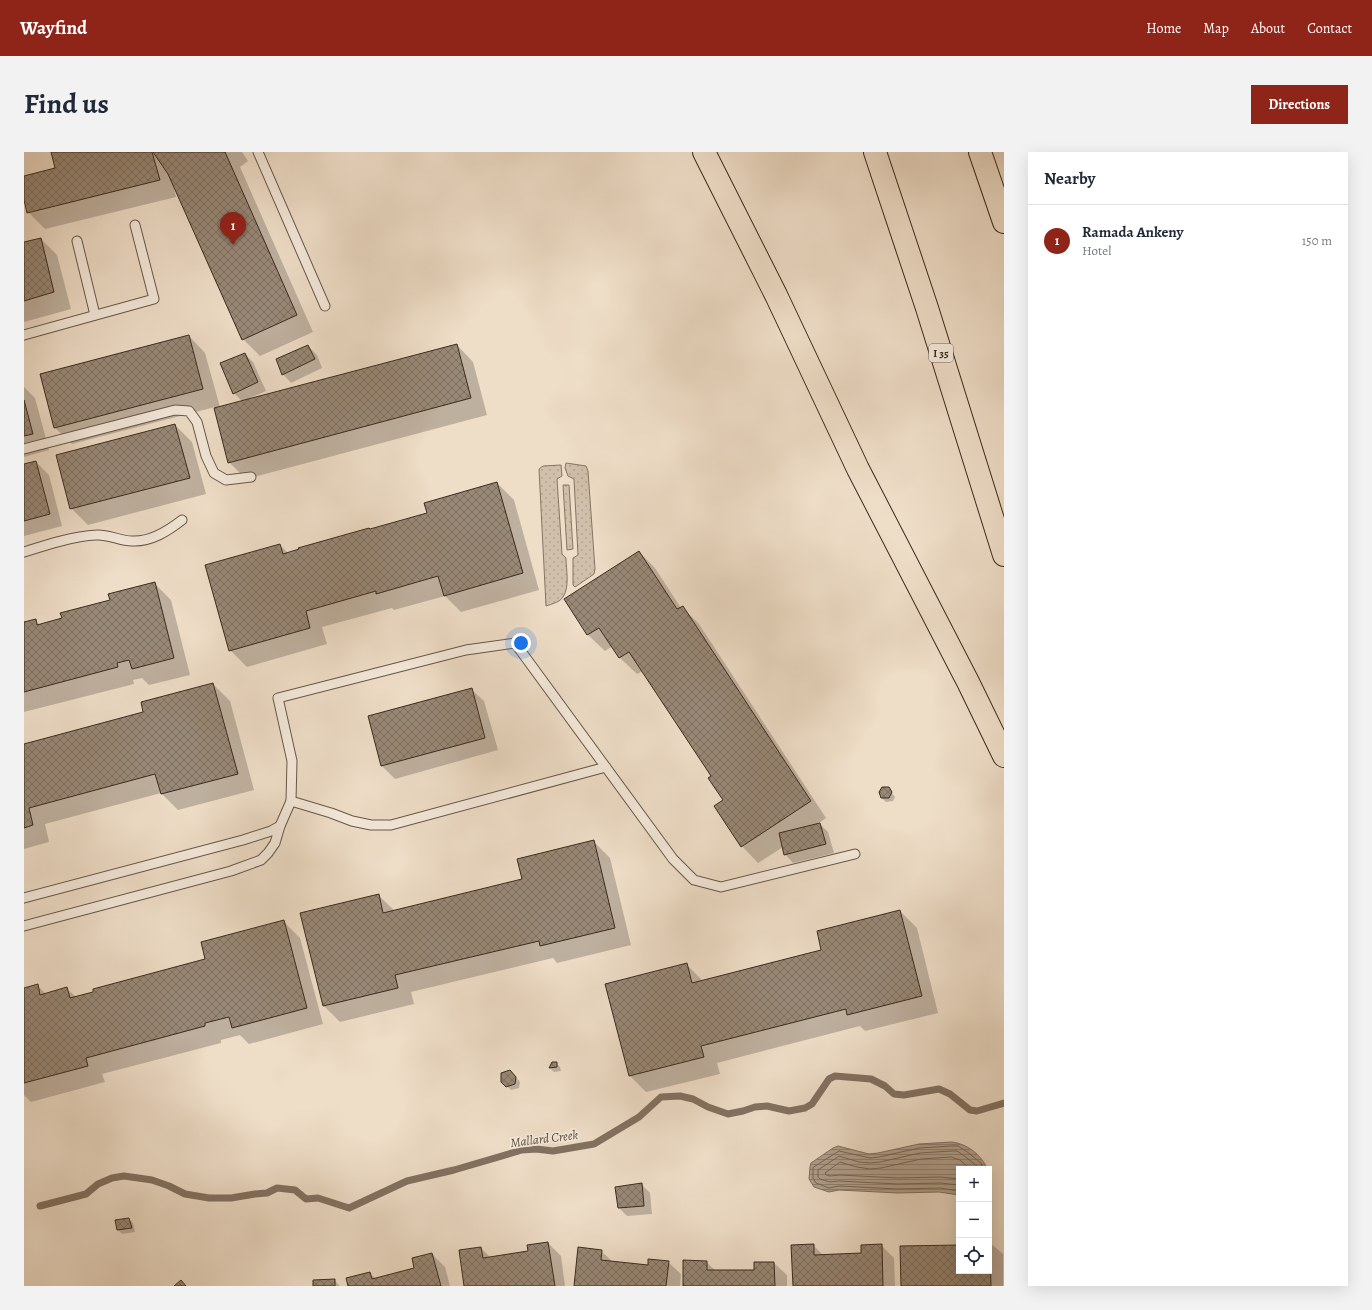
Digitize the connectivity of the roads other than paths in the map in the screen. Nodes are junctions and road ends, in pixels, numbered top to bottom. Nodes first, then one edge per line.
1 (258, 152) edge
2 (704, 152) edge
3 (876, 152) edge
4 (980, 152) edge
5 (1004, 222) edge
6 (135, 226) dead end
7 (77, 241) dead end
8 (325, 306) dead end
9 (95, 315) junction
10 (24, 335) edge
11 (24, 449) edge
12 (251, 477) dead end
13 (182, 520) dead end
14 (24, 552) edge
15 (1004, 555) edge
16 (1004, 756) edge
17 (606, 767) junction
18 (291, 801) junction
19 (280, 826) junction
20 (855, 854) dead end
21 (24, 898) edge
22 (24, 926) edge

1 - 8 lane
2 - 16 highway
3 - 15 highway, I 35
4 - 5 highway
6 - 9 lane
7 - 9 lane
9 - 10 lane
11 - 12 lane
13 - 14 lane
17 - 18 lane
17 - 18 lane
17 - 20 lane
18 - 19 lane
19 - 21 lane
19 - 22 lane

